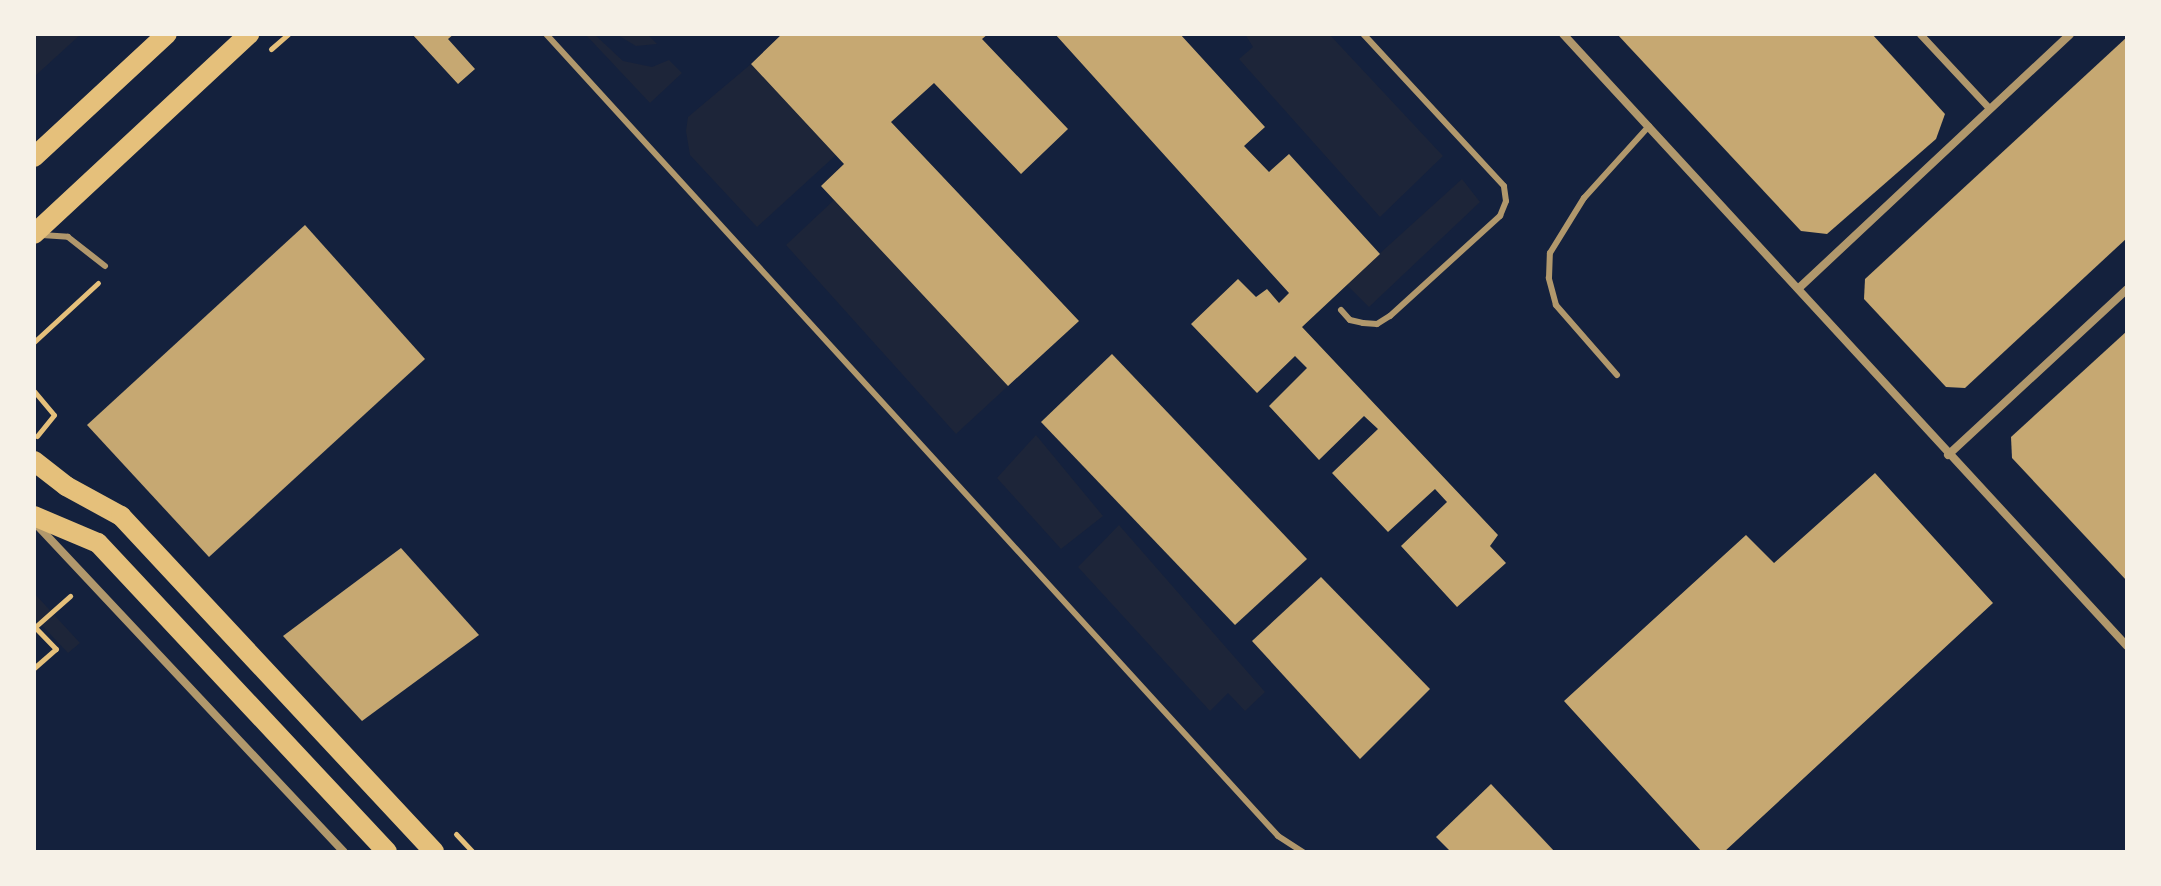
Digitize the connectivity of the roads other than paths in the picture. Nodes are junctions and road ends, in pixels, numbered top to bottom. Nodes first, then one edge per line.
1 (167, 34) edge
2 (249, 34) edge
3 (546, 34) edge
4 (1363, 34) edge
5 (1563, 34) edge
6 (1920, 34) edge
7 (2070, 34) edge
8 (1989, 108) junction
9 (1649, 126) junction
10 (34, 157) edge
11 (34, 234) edge
12 (105, 266) dead end
13 (1799, 288) junction
14 (2127, 289) edge
15 (1341, 310) dead end
16 (1617, 375) dead end
17 (1948, 455) junction
18 (34, 461) edge
19 (34, 516) edge
20 (34, 522) edge
21 (2127, 646) edge
22 (344, 852) edge
23 (387, 852) edge
24 (434, 852) edge
25 (1303, 852) edge

1 - 10 main road
2 - 11 main road
3 - 25 lane
4 - 15 lane
5 - 9 street
6 - 8 street
7 - 8 street
8 - 13 street
9 - 13 street
9 - 16 lane
11 - 12 lane
13 - 17 street
14 - 17 street
17 - 21 street
18 - 24 main road
19 - 23 main road
20 - 22 street

